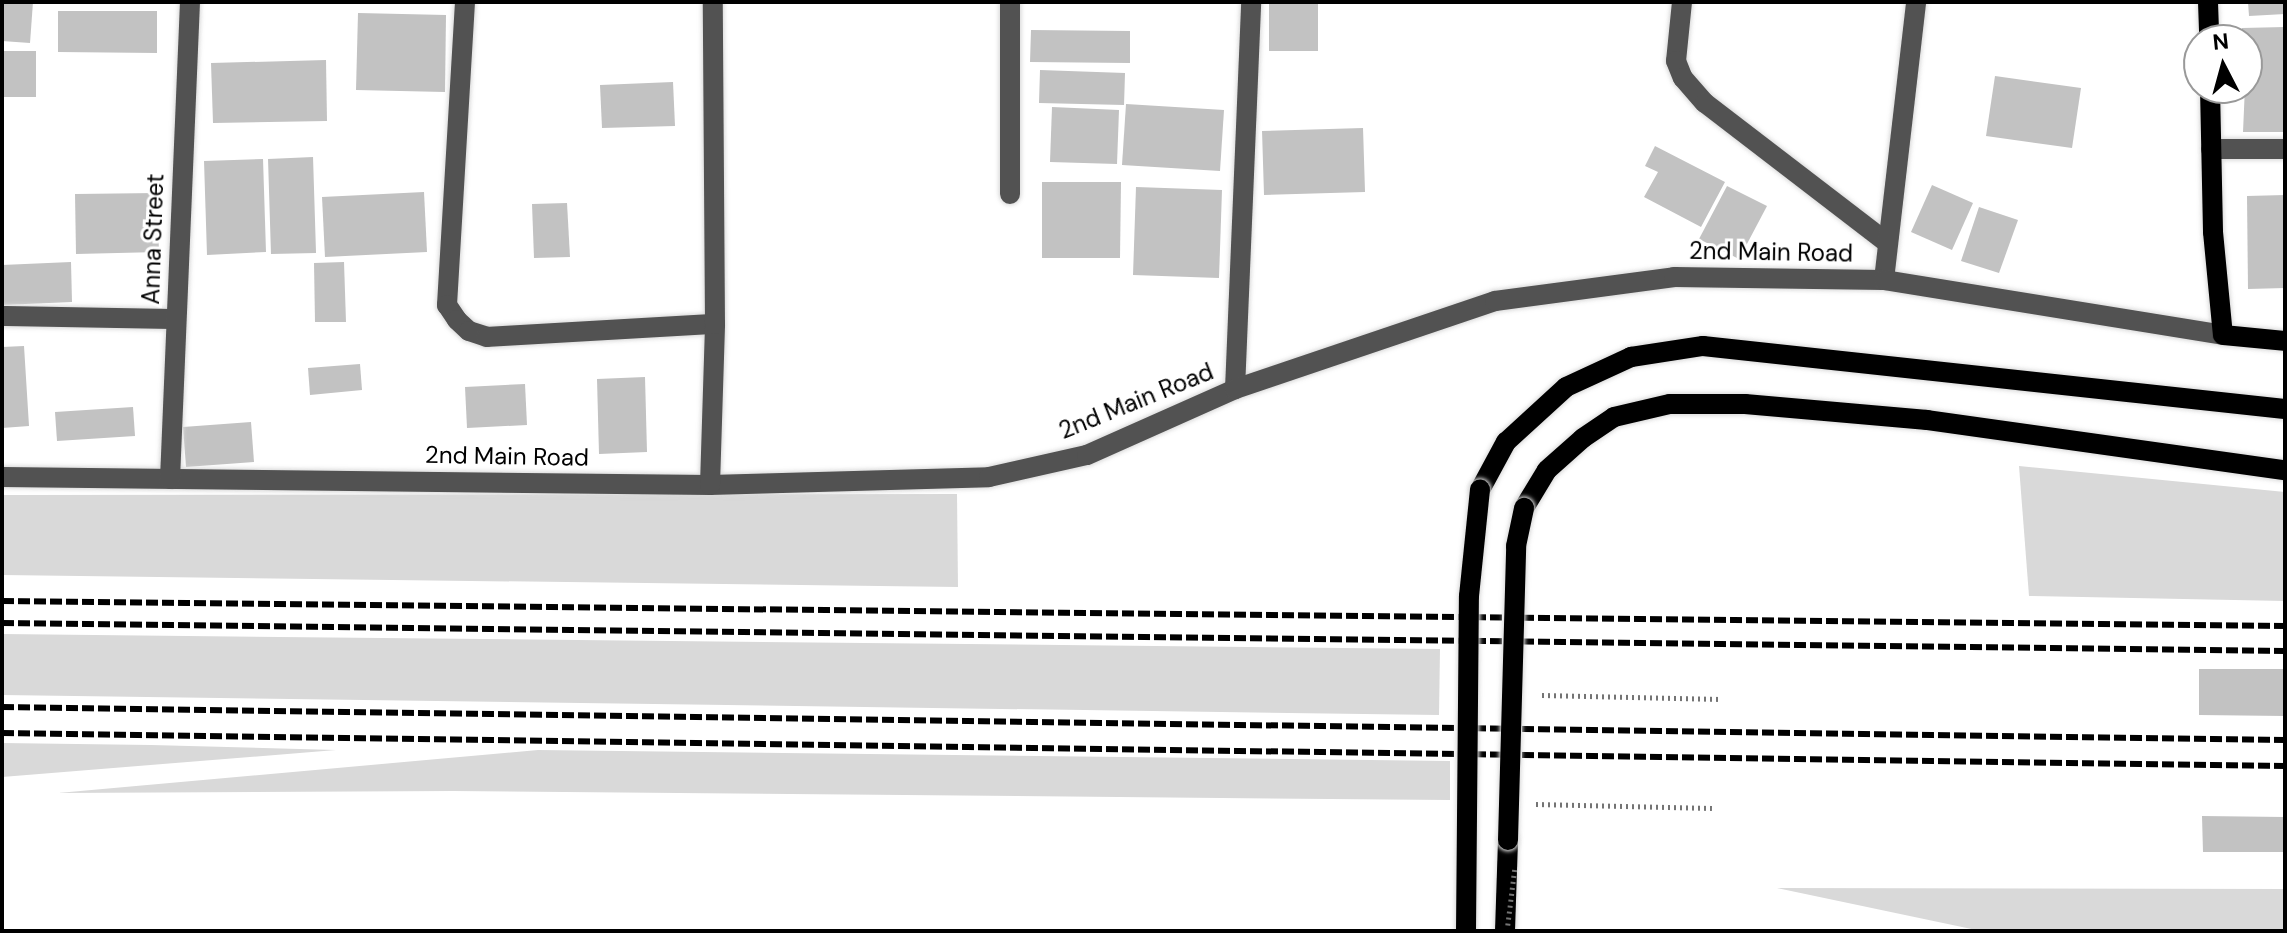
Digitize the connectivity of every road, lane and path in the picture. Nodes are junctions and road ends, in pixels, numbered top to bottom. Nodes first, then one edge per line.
1 (190, 2) edge
2 (465, 2) edge
3 (713, 2) edge
4 (1010, 2) edge
5 (1251, 2) edge
6 (1682, 2) edge
7 (1916, 2) edge
8 (2208, 2) edge
9 (2209, 24) edge
10 (2210, 104) edge
11 (2211, 149) junction
12 (2285, 149) edge
13 (1010, 194) dead end
14 (1885, 241) junction
15 (1884, 280) junction
16 (2, 316) edge
17 (176, 319) junction
18 (715, 324) junction
19 (2223, 335) junction
20 (2285, 341) edge
21 (1235, 389) junction
22 (2285, 409) edge
23 (2285, 470) edge
24 (2, 477) edge
25 (170, 479) junction
26 (710, 485) junction
27 (1526, 695) dead end
28 (1721, 699) dead end
29 (1523, 804) dead end
30 (1712, 808) dead end
31 (1505, 930) edge
32 (1466, 931) edge

1 - 17 street, Anna Street
2 - 18 street
3 - 18 street
4 - 13 street
5 - 21 street
6 - 14 street
7 - 14 street
8 - 9 main road
10 - 11 main road
11 - 12 street
11 - 19 main road
14 - 15 street
15 - 19 street, 2nd Main Road
15 - 21 street, 2nd Main Road
16 - 17 street
17 - 25 street, Anna Street
18 - 26 street
19 - 20 main road
21 - 26 street, 2nd Main Road
22 - 32 main road, bridge
23 - 31 main road, bridge
24 - 25 street, 2nd Main Road
25 - 26 street, 2nd Main Road
27 - 28 path
29 - 30 path

